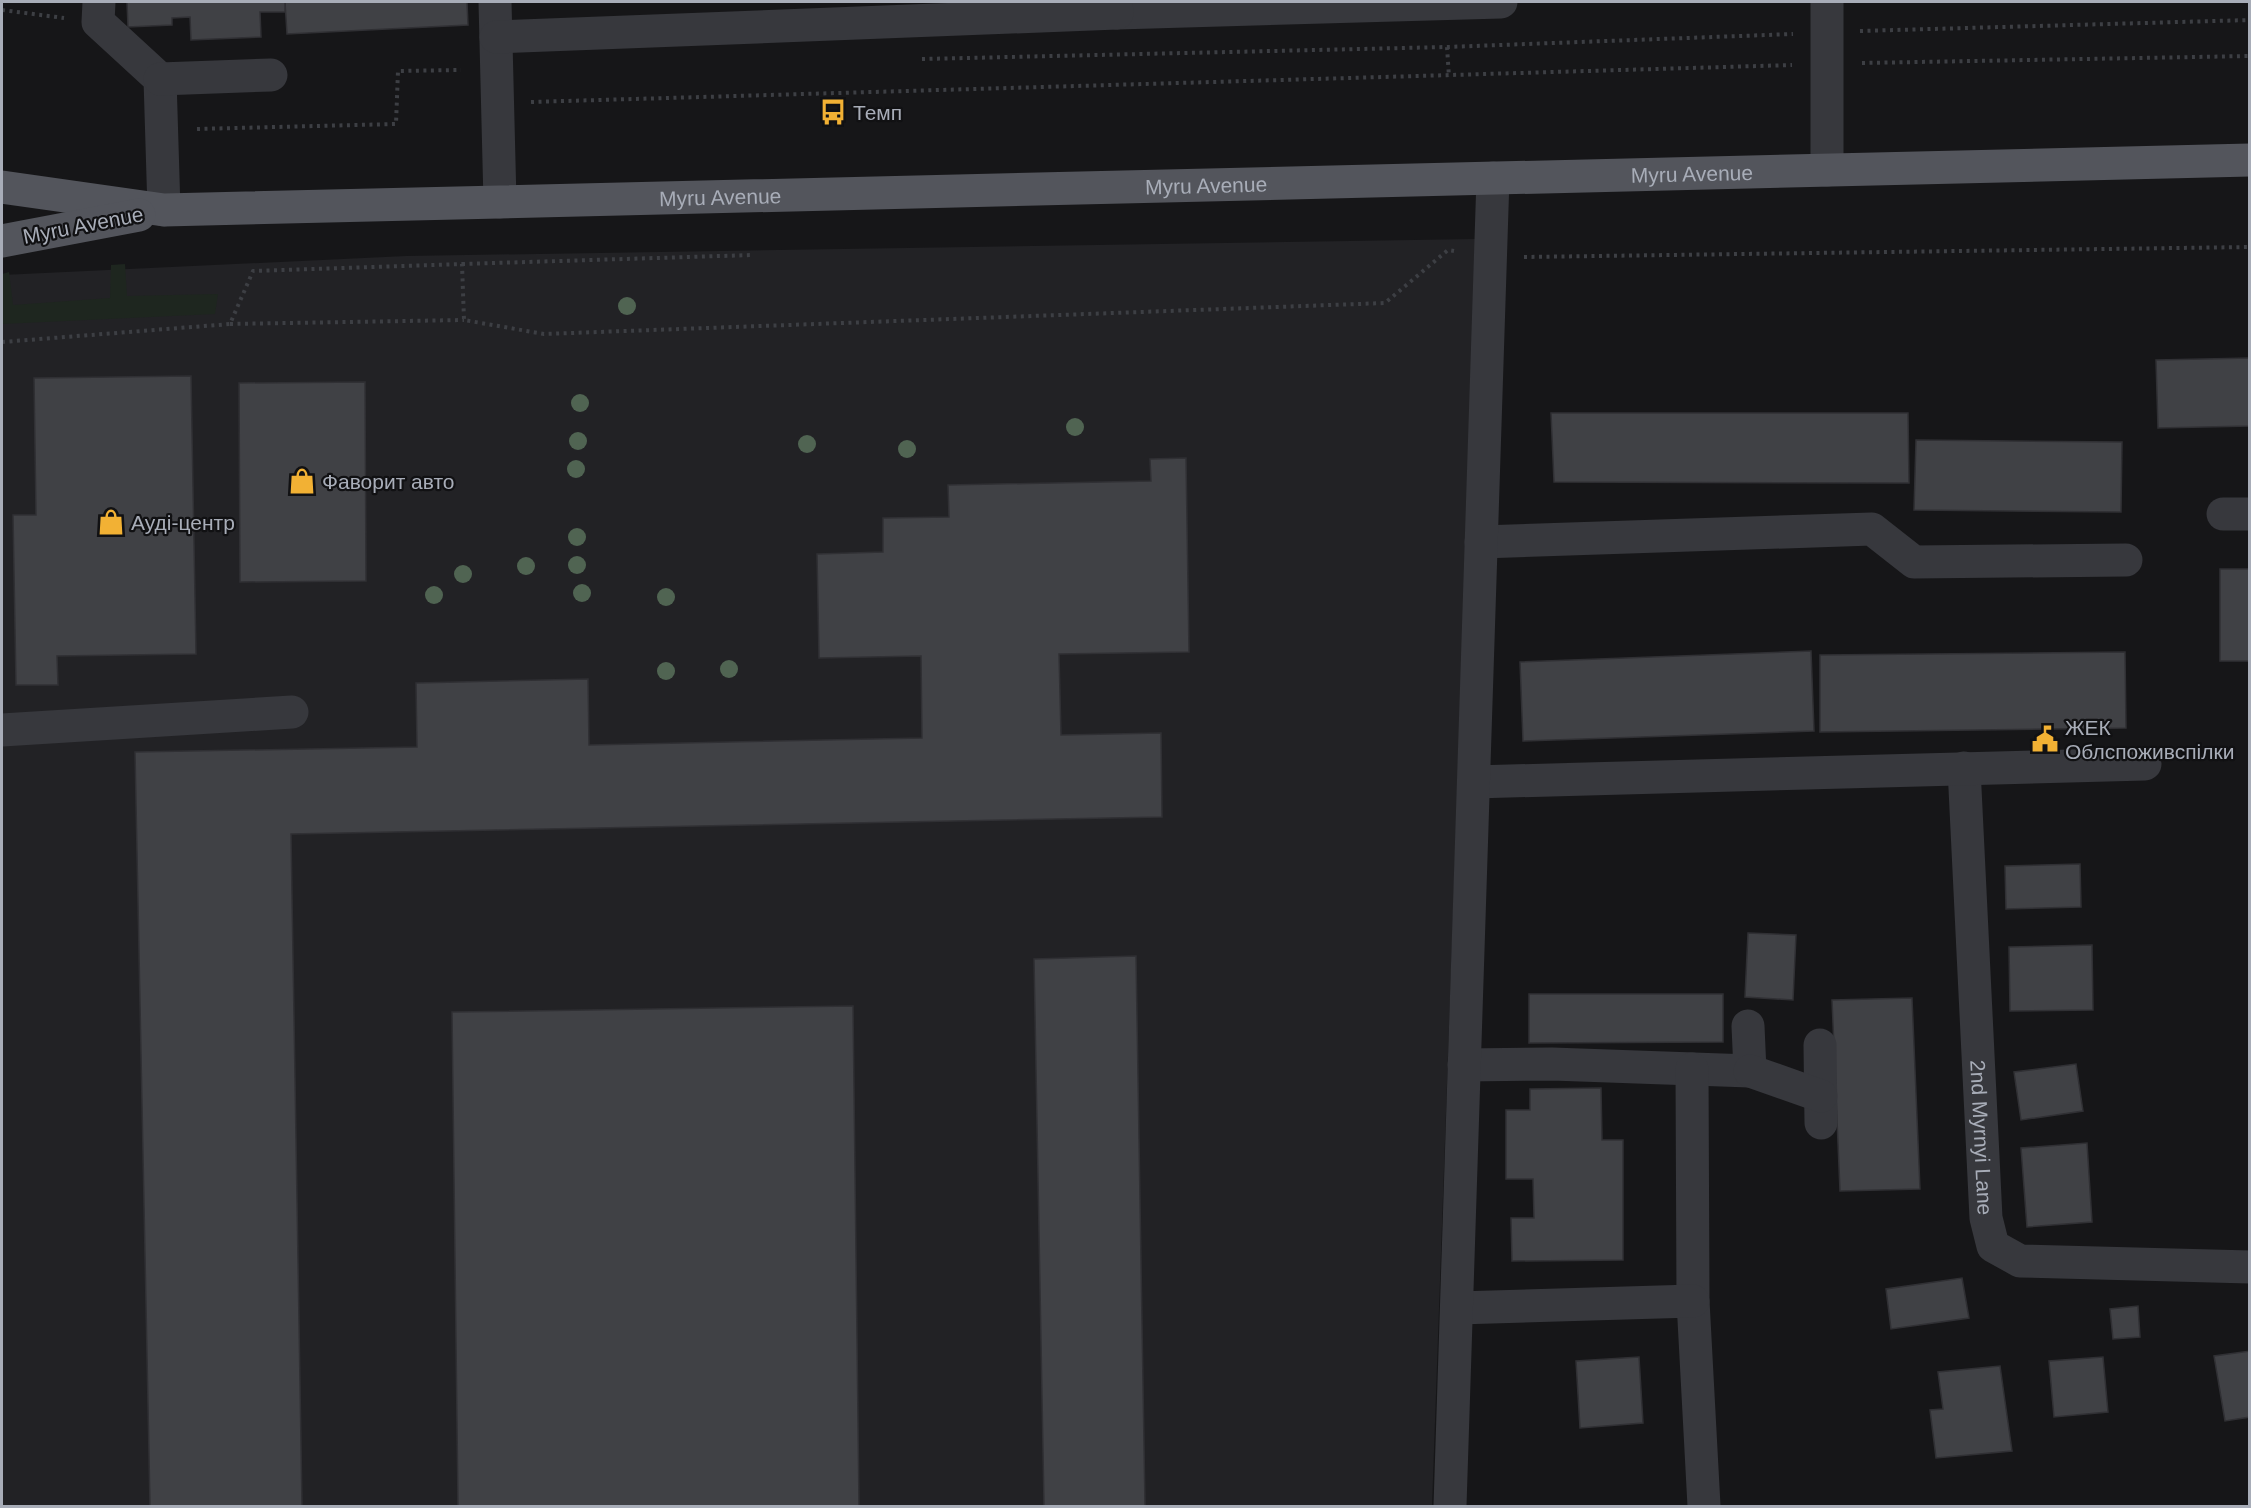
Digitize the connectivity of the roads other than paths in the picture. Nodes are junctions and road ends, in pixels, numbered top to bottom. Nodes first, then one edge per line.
1 (495, 2) edge
2 (1501, 2) edge
3 (1117, 8) edge
4 (99, 12) edge
5 (1827, 17) edge
6 (496, 37) junction
7 (271, 75) dead end
8 (160, 79) junction
9 (2250, 160) edge
10 (1827, 170) junction
11 (1493, 178) junction
12 (2, 187) edge
13 (500, 202) junction
14 (164, 210) junction
15 (2, 241) edge
16 (1481, 542) junction
17 (2127, 560) dead end
18 (292, 712) dead end
19 (2, 730) edge
20 (2145, 764) dead end
21 (1964, 768) junction
22 (1474, 782) junction
23 (1748, 1026) dead end
24 (1820, 1045) dead end
25 (1464, 1065) junction
26 (1692, 1069) junction
27 (1750, 1071) junction
28 (2250, 1268) edge
29 (1693, 1301) junction
30 (1456, 1308) junction
31 (1450, 1506) edge
32 (1704, 1506) edge

1 - 6 street
2 - 3 street
3 - 6 street
4 - 8 street
5 - 10 street
6 - 13 street
7 - 8 street
8 - 14 street
9 - 10 main road, Myru Avenue
10 - 11 main road, Myru Avenue
11 - 13 main road, Myru Avenue
11 - 16 street
12 - 14 main road, Myru Avenue
13 - 14 main road, Myru Avenue
14 - 15 main road, Myru Avenue
16 - 17 street
16 - 22 street
18 - 19 street
20 - 21 street
21 - 22 street
21 - 28 street, 2nd Myrnyi Lane
22 - 25 street
23 - 27 street
24 - 27 street
25 - 26 street
25 - 30 street
26 - 27 street
26 - 29 street
29 - 30 street
29 - 32 street
30 - 31 street

